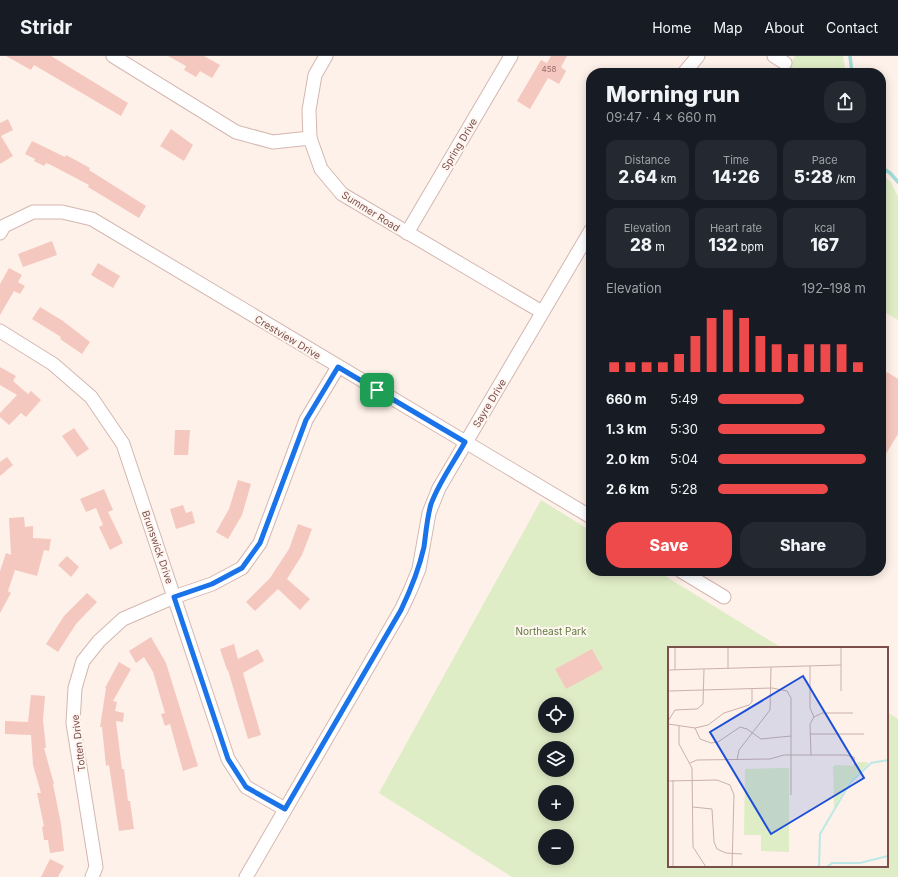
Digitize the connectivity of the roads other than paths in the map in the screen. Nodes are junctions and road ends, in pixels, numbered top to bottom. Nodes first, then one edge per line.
1 (326, 56) edge
2 (511, 56) edge
3 (698, 56) edge
4 (117, 57) edge
5 (688, 68) edge
6 (310, 138) junction
7 (0, 232) edge
8 (407, 233) junction
9 (586, 238) edge
10 (542, 312) junction
11 (0, 331) edge
12 (338, 367) junction
13 (465, 442) junction
14 (586, 514) edge
15 (689, 576) edge
16 (174, 597) junction
17 (724, 597) dead end
18 (285, 809) junction
19 (92, 877) edge
20 (246, 877) edge

1 - 6 street, Summer Road
2 - 8 street, Spring Drive
3 - 5 street
4 - 6 street
6 - 8 street, Summer Road
7 - 12 street, Crestview Drive
8 - 10 street, Summer Road
9 - 10 street, Sayre Drive
10 - 13 street, Sayre Drive
11 - 16 street, Brunswick Drive
12 - 13 street, Crestview Drive
12 - 16 street, Totten Drive
13 - 14 street, Crestview Drive
13 - 18 street, Sayre Drive
15 - 17 street
16 - 18 street, Brunswick Drive
16 - 19 street, Totten Drive
18 - 20 street, Sayre Drive

